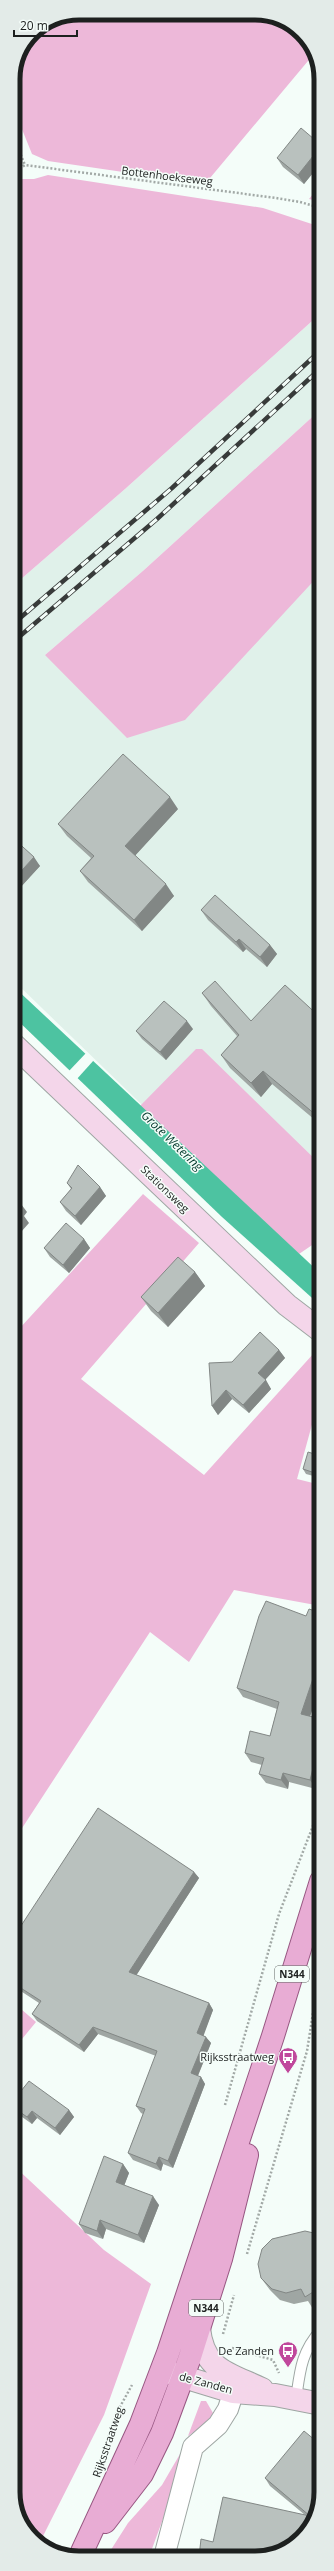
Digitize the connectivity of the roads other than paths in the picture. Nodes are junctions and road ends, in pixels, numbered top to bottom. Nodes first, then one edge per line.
1 (20, 1051) edge
2 (314, 1326) edge
3 (314, 1904) edge
4 (273, 2036) junction
5 (199, 2328) junction
6 (314, 2338) edge
7 (164, 2362) junction
8 (186, 2369) junction
9 (226, 2370) junction
10 (290, 2391) junction
11 (314, 2401) edge
12 (82, 2551) edge
13 (83, 2551) edge
14 (166, 2551) edge

1 - 2 street, Stationsweg
3 - 4 main road, Rijksstraatweg / N344
4 - 5 main road, Rijksstraatweg / N344
4 - 7 main road, Rijksstraatweg / N344
5 - 8 main road, Rijksstraatweg / N344
5 - 9 street, de Zanden
6 - 10 lane
7 - 8 street, de Zanden
7 - 12 main road, Rijksstraatweg / N344
8 - 9 street, de Zanden
8 - 13 main road, Rijksstraatweg / N344
9 - 10 street, de Zanden
9 - 14 street
10 - 11 street, de Zanden

